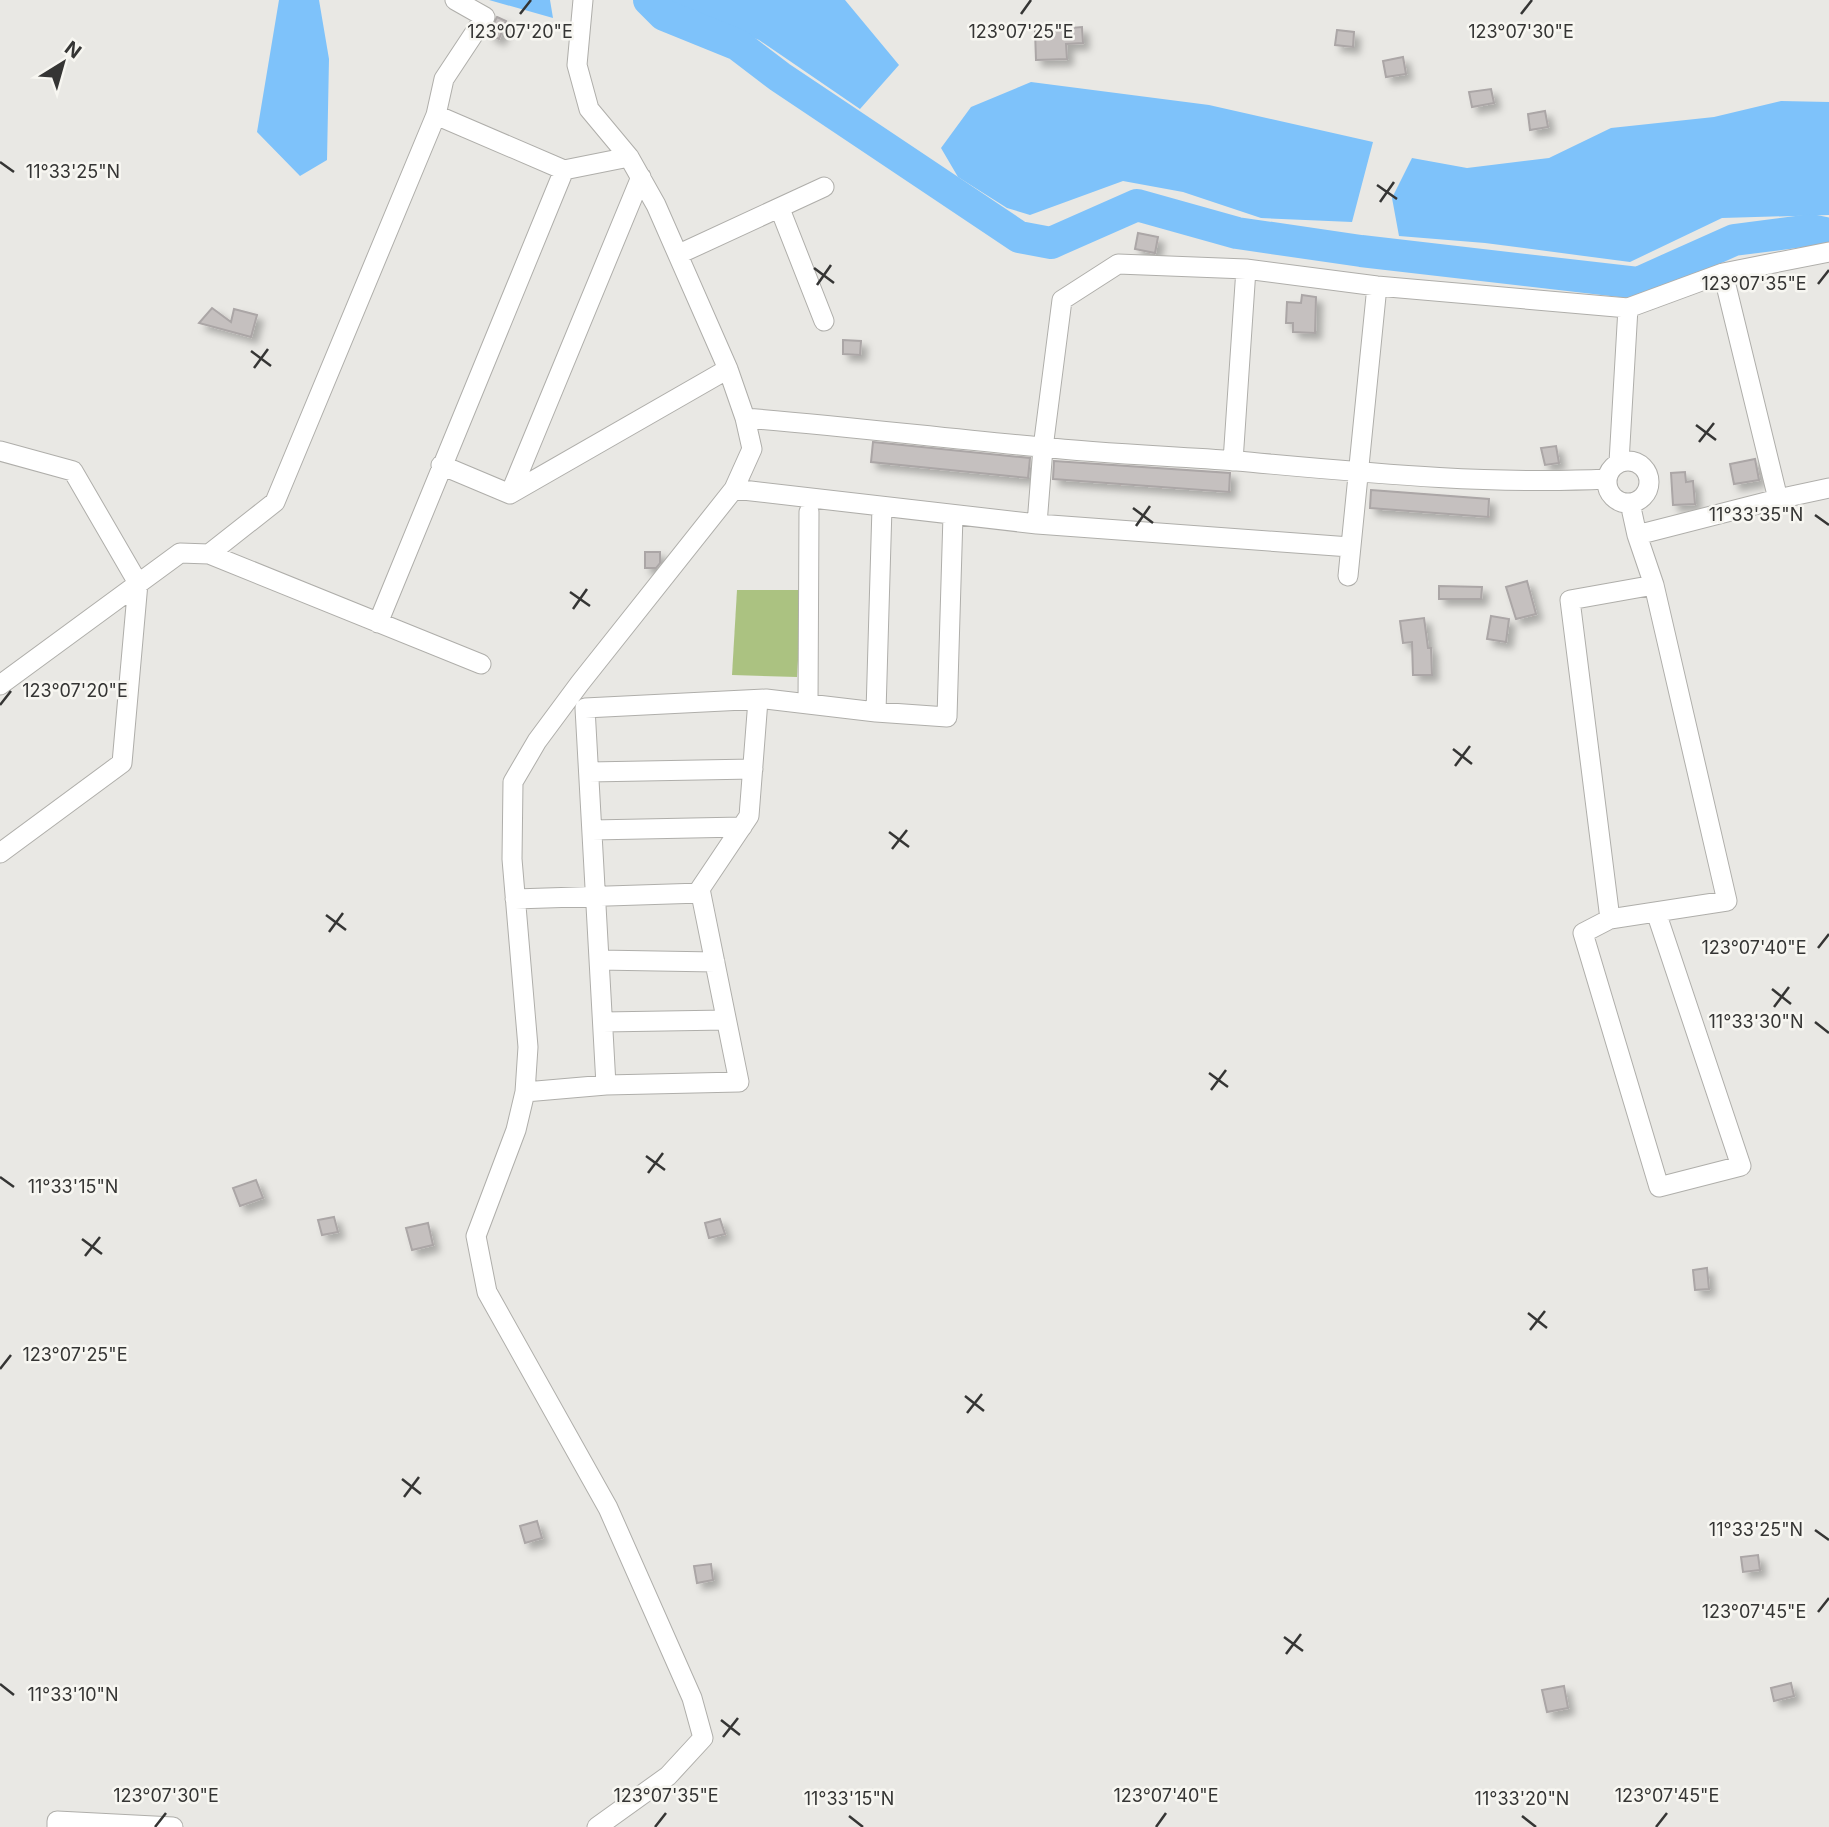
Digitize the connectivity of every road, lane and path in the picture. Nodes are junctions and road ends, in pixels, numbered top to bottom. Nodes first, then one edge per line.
1 (455, 0) edge
2 (583, 0) edge
3 (436, 115) junction
4 (629, 157) junction
5 (564, 170) junction
6 (641, 177) junction
7 (824, 187) dead end
8 (779, 209) junction
9 (1829, 252) edge
10 (679, 254) junction
11 (1246, 269) junction
12 (1723, 272) junction
13 (1377, 286) junction
14 (1628, 307) junction
15 (824, 321) dead end
16 (728, 369) junction
17 (745, 418) junction
18 (1043, 447) junction
19 (0, 451) edge
20 (1233, 461) junction
21 (1619, 462) junction
22 (441, 465) junction
23 (1359, 472) junction
24 (1607, 479) junction
25 (1829, 488) edge
26 (734, 489) junction
27 (510, 494) junction
28 (1778, 499) junction
29 (1630, 503) junction
30 (882, 508) junction
31 (809, 512) dead end
32 (953, 515) junction
33 (1037, 524) junction
34 (1637, 535) junction
35 (1350, 547) junction
36 (209, 554) junction
37 (1348, 576) dead end
38 (138, 583) junction
39 (1654, 585) junction
40 (378, 623) junction
41 (481, 664) dead end
42 (0, 685) edge
43 (758, 700) junction
44 (807, 704) junction
45 (876, 712) junction
46 (753, 769) junction
47 (589, 772) junction
48 (742, 827) junction
49 (592, 830) junction
50 (0, 853) edge
51 (701, 893) junction
52 (596, 895) junction
53 (515, 899) junction
54 (1656, 912) junction
55 (1610, 919) junction
56 (599, 960) junction
57 (715, 962) junction
58 (726, 1020) junction
59 (603, 1022) junction
60 (606, 1085) junction
61 (525, 1092) junction
62 (57, 1827) edge
63 (173, 1827) edge
64 (597, 1827) edge

1 - 3 street
2 - 4 street
3 - 5 street
3 - 36 street
4 - 5 street
4 - 6 street
5 - 22 street
6 - 10 street
6 - 27 street
7 - 8 street
8 - 10 street
8 - 15 street
9 - 12 street
10 - 16 street
11 - 13 street
11 - 18 street
11 - 20 street
12 - 14 street
12 - 28 street
13 - 14 street
13 - 23 street
14 - 21 street
16 - 17 street
16 - 27 street
17 - 18 street
17 - 26 street
18 - 20 street
18 - 33 street
19 - 38 street
20 - 23 street
21 - 24 street
21 - 29 street
22 - 27 street
22 - 40 street
23 - 24 street
23 - 35 street
24 - 29 street
25 - 28 street
26 - 30 street
26 - 53 street
28 - 34 street
29 - 34 street
30 - 32 street
30 - 45 street
31 - 44 street
32 - 33 street
32 - 45 street
33 - 35 street
34 - 39 street
35 - 37 street
36 - 38 street
36 - 40 street
38 - 42 street
38 - 50 street
39 - 54 street
39 - 55 street
40 - 41 street
43 - 44 street
43 - 46 street
43 - 47 street
44 - 45 street
46 - 47 street
46 - 48 street
47 - 49 street
48 - 49 street
48 - 51 street
49 - 52 street
51 - 52 street
51 - 57 street
52 - 53 street
52 - 56 street
53 - 61 street
54 - 55 street
54 - 55 street
56 - 57 street
56 - 59 street
57 - 58 street
58 - 59 street
58 - 60 street
59 - 60 street
60 - 61 street
61 - 64 street
62 - 63 street

